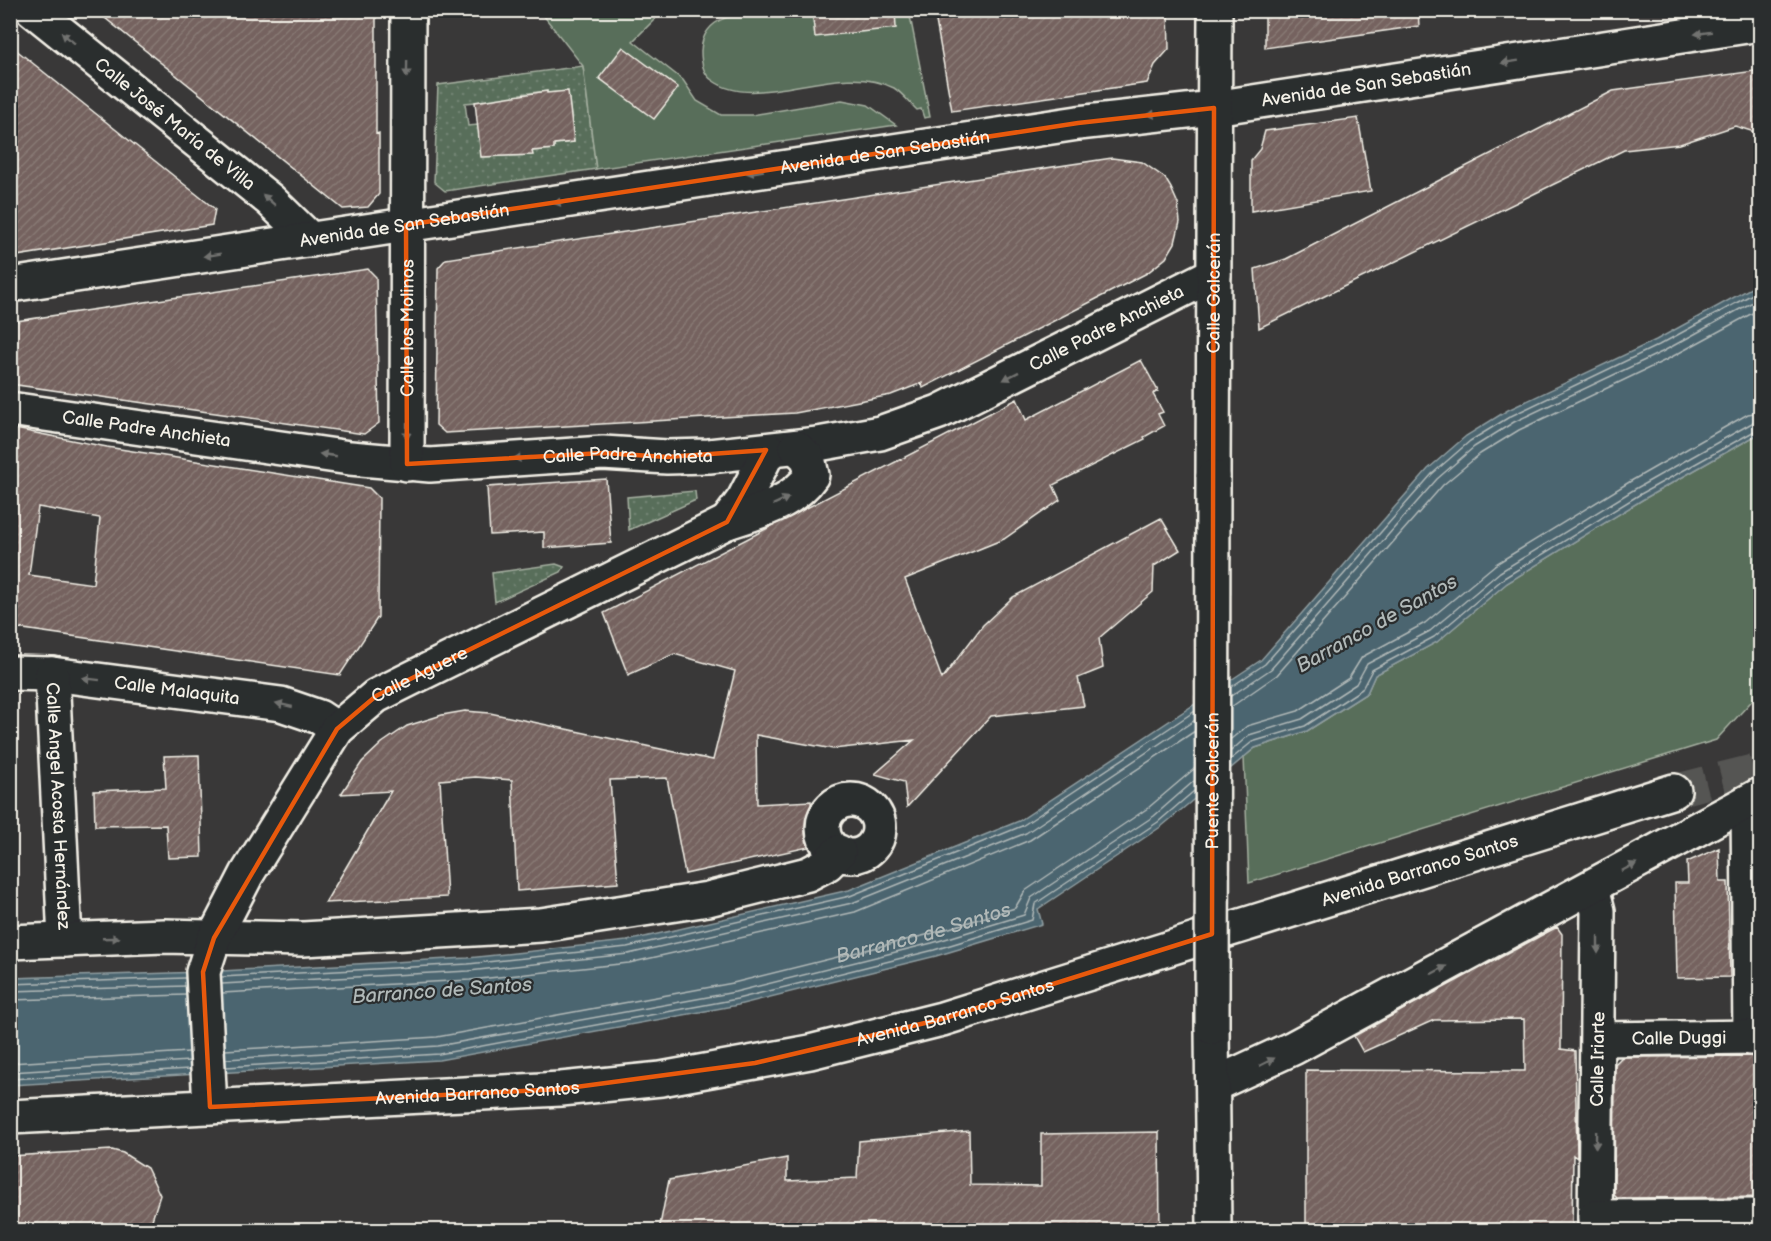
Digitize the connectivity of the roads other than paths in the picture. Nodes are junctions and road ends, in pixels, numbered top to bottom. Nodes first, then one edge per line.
1 (33, 10) edge
2 (408, 10) edge
3 (1215, 10) edge
4 (1761, 24) edge
5 (1214, 108) junction
6 (406, 225) junction
7 (311, 240) junction
8 (1214, 274) junction
9 (10, 285) edge
10 (10, 409) edge
11 (783, 448) junction
12 (406, 464) junction
13 (1213, 477) joint
14 (727, 522) junction
15 (10, 673) edge
16 (52, 674) junction
17 (337, 729) junction
18 (1674, 791) tunnel mouth
19 (1754, 799) edge
20 (839, 852) dead end
21 (1754, 868) edge
22 (1588, 890) junction
23 (214, 938) junction
24 (65, 939) junction
25 (10, 942) edge
26 (1755, 1037) edge
27 (1598, 1039) junction
28 (1213, 1085) junction
29 (210, 1107) junction
30 (10, 1117) edge
31 (1761, 1216) edge
32 (1595, 1224) edge
33 (1214, 1230) edge

7 -> 1 street, Calle José María de Villa
2 -> 6 street, Calle los Molinos
3 - 5 street, Calle Galcerán
4 -> 5 street, Avenida de San Sebastián
5 -> 6 street, Avenida de San Sebastián
5 - 8 street, Calle Galcerán
6 - 7 street, Avenida de San Sebastián
6 -> 12 street, Calle los Molinos
7 -> 9 street, Avenida de San Sebastián
8 -> 11 street, Calle Padre Anchieta
8 - 13 street, Calle Galcerán
12 -> 10 street, Calle Padre Anchieta
11 -> 12 street, Calle Padre Anchieta
11 - 14 street, Calle Aguere
14 -> 11 street, Calle Aguere
13 - 28 street, Puente Galcerán, bridge
14 - 17 street, Calle Aguere
15 - 16 street, Calle Malaquita
17 -> 16 street, Calle Malaquita
16 - 24 street, Calle Angel Acosta Hernández
17 - 23 street, Calle Aguere
18 - 29 street, Avenida Barranco Santos
19 - 21 street
22 -> 19 street
20 - 23 street
21 - 26 street
22 -> 27 street, Calle Iriarte
28 -> 22 street
24 -> 23 street
23 - 29 street, Calle Aguere
24 - 25 street
26 - 27 street, Calle Duggi
27 -> 32 street, Calle Iriarte
28 - 33 street
29 - 30 street, Avenida Barranco Santos
31 - 32 street

